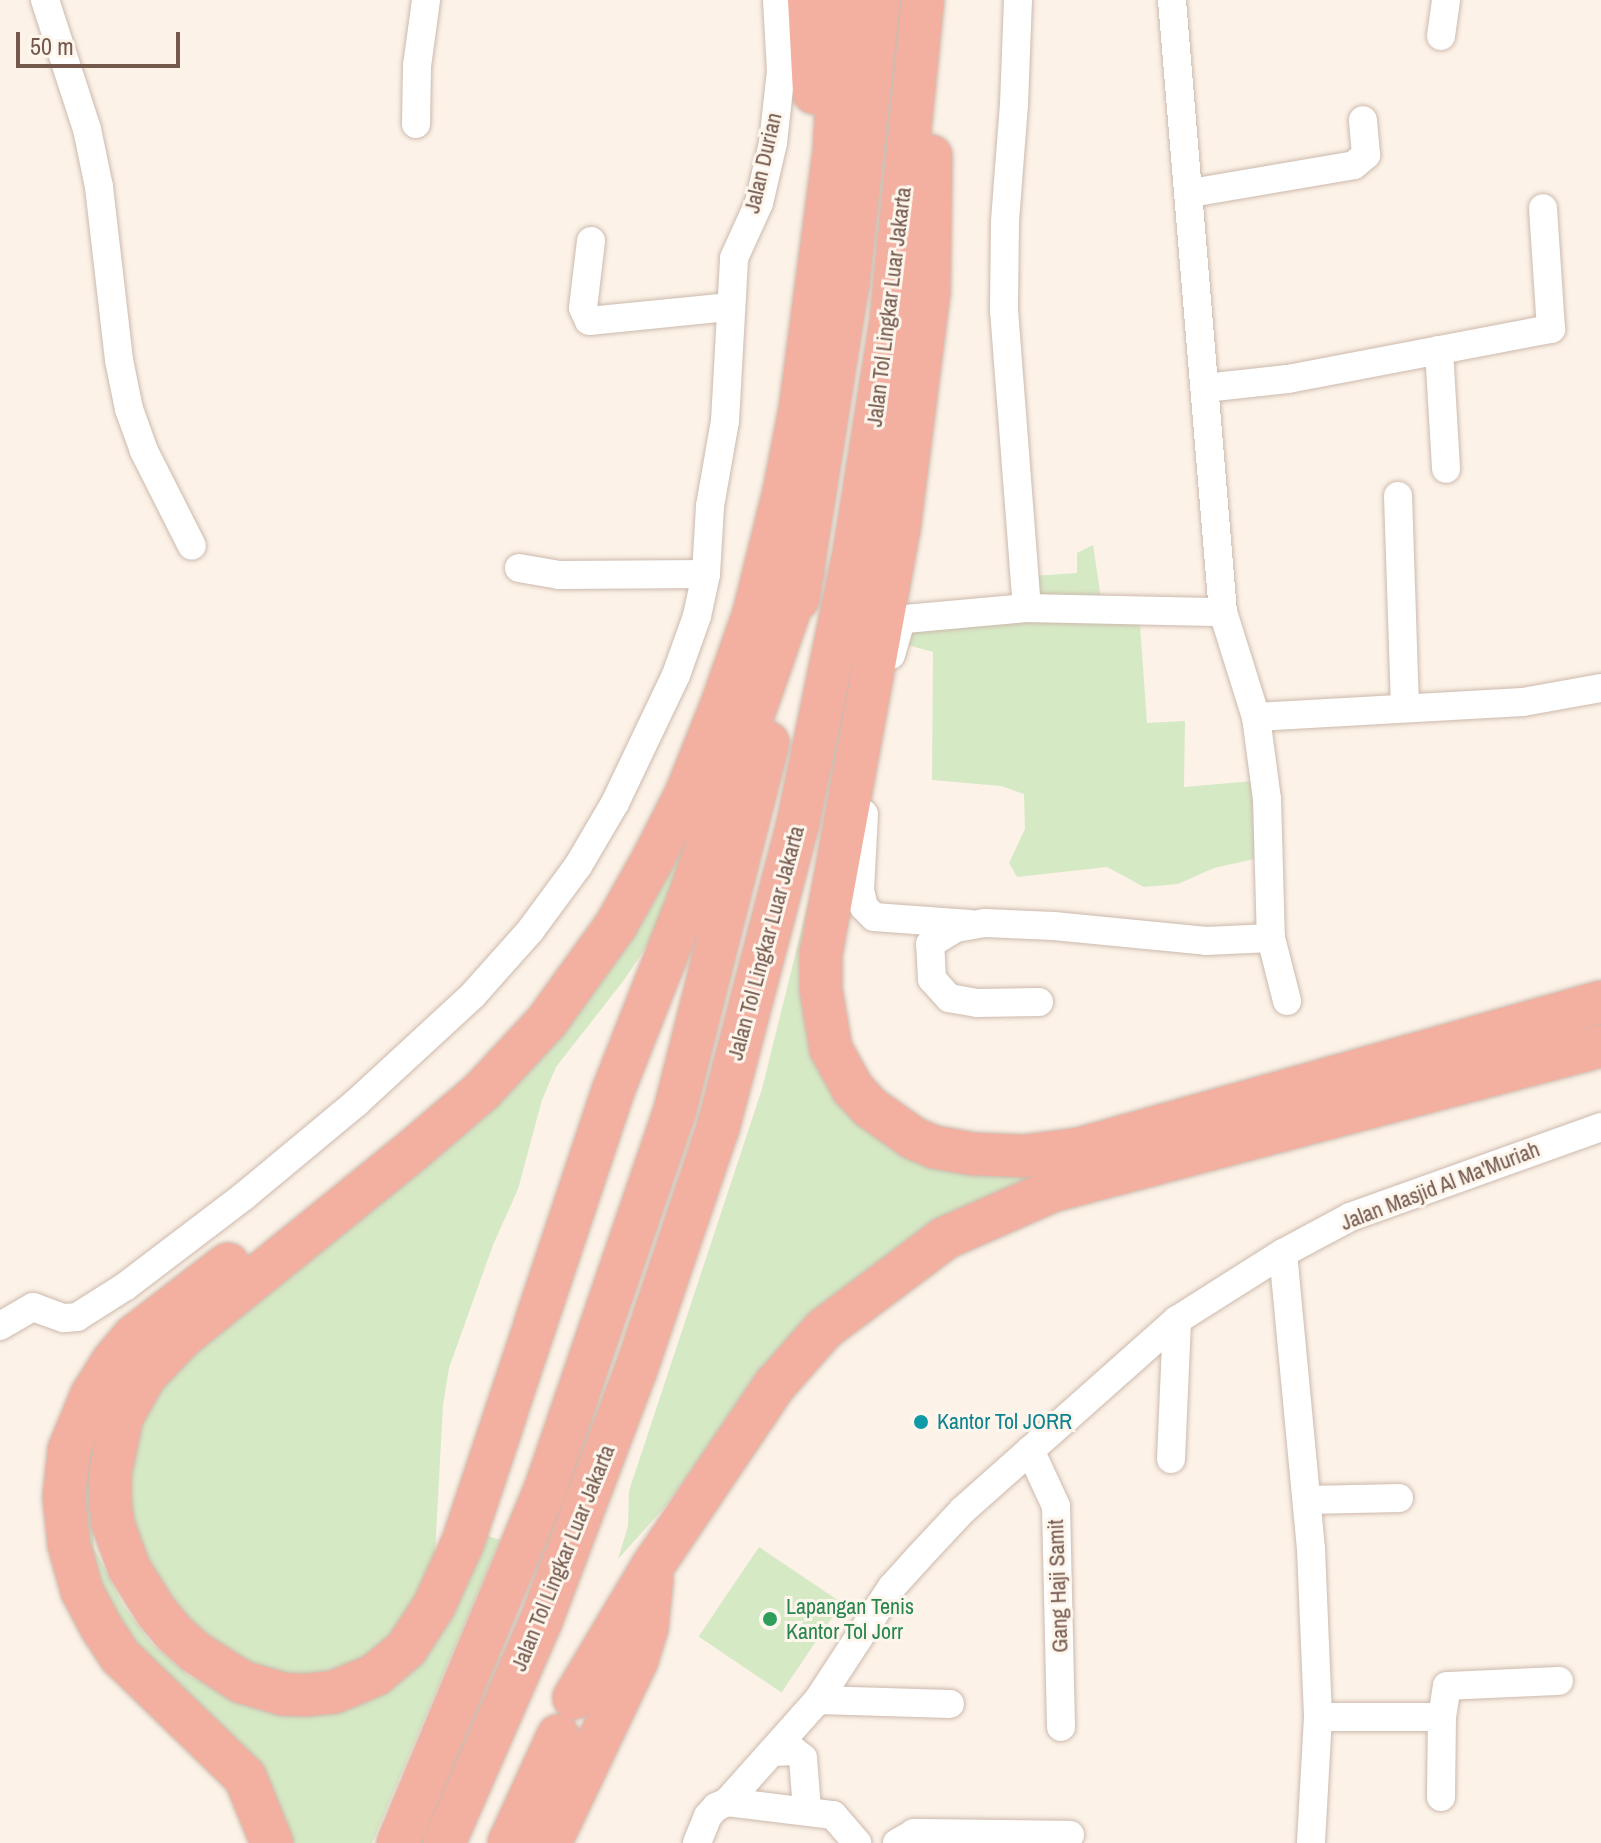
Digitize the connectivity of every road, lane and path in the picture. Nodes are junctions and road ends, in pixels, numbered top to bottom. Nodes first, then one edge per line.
1 (45, 0) edge
2 (426, 0) edge
3 (777, 0) edge
4 (809, 0) edge
5 (842, 0) edge
6 (879, 0) edge
7 (1018, 0) edge
8 (1172, 0) edge
9 (1446, 0) edge
10 (922, 18) edge
11 (1441, 36) dead end
12 (1363, 120) dead end
13 (416, 124) dead end
14 (1191, 193) junction
15 (1543, 208) dead end
16 (591, 241) dead end
17 (730, 307) junction
18 (1439, 350) junction
19 (1205, 388) junction
20 (1446, 469) dead end
21 (1398, 496) dead end
22 (192, 546) dead end
23 (519, 568) dead end
24 (803, 572) junction
25 (706, 574) junction
26 (1027, 608) junction
27 (1223, 612) junction
28 (1601, 688) edge
29 (1405, 707) junction
30 (1256, 717) junction
31 (970, 924) junction
32 (1271, 938) junction
33 (1287, 1001) dead end
34 (1039, 1002) dead end
35 (1601, 1002) edge
36 (1601, 1046) edge
37 (1601, 1127) edge
38 (1283, 1253) junction
39 (1177, 1320) junction
40 (0, 1326) edge
41 (1030, 1450) junction
42 (1171, 1459) dead end
43 (1399, 1498) dead end
44 (1307, 1500) junction
45 (652, 1567) junction
46 (1559, 1681) dead end
47 (574, 1698) dead end
48 (818, 1700) junction
49 (950, 1704) dead end
50 (1318, 1717) junction
51 (1442, 1717) junction
52 (1061, 1727) dead end
53 (558, 1736) dead end
54 (773, 1752) junction
55 (1441, 1797) dead end
56 (727, 1802) junction
57 (807, 1810) junction
58 (1070, 1835) dead end
59 (272, 1843) edge
60 (398, 1843) edge
61 (444, 1843) edge
62 (509, 1843) edge
63 (550, 1843) edge
64 (697, 1843) edge
65 (857, 1843) edge
66 (897, 1843) edge
67 (1311, 1843) edge

1 - 22 street
2 - 13 street
3 - 17 street, Jalan Durian
4 - 59 highway
5 - 24 highway
6 - 24 highway, Jalan Tol Lingkar Luar Jakarta
7 - 26 street
8 - 14 street
9 - 11 street
10 - 35 highway
10 - 61 highway, Jalan Tol Lingkar Luar Jakarta
12 - 14 street
14 - 19 street
15 - 18 street
16 - 17 street
17 - 25 street, Jalan Durian
18 - 19 street
18 - 20 street
19 - 27 street
21 - 29 street
23 - 25 street
24 - 60 highway, Jalan Tol Lingkar Luar Jakarta
25 - 40 street, Jalan Durian
26 - 27 street
26 - 31 street
27 - 30 street
28 - 29 street
29 - 30 street
30 - 32 street
31 - 32 street
31 - 34 street
32 - 33 street
36 - 45 highway
37 - 38 street, Jalan Masjid Al Ma'Muriah
38 - 39 street, Jalan Masjid Al Ma'Muriah
38 - 44 street
39 - 41 street, Jalan Masjid Al Ma'Muriah
39 - 42 street
41 - 48 street, Jalan Masjid Al Ma'Muriah
41 - 52 street, Gang Haji Samit
43 - 44 street
44 - 50 street
45 - 47 highway
45 - 63 highway
46 - 51 street
48 - 49 street
48 - 54 street, Jalan Masjid Al Ma'Muriah
50 - 51 street
50 - 67 street
51 - 55 street
53 - 62 highway
54 - 56 street, Jalan Masjid Al Ma'Muriah
54 - 57 street
56 - 57 street
56 - 64 street, Jalan Masjid Al Ma'Muriah
57 - 65 street
58 - 66 street

